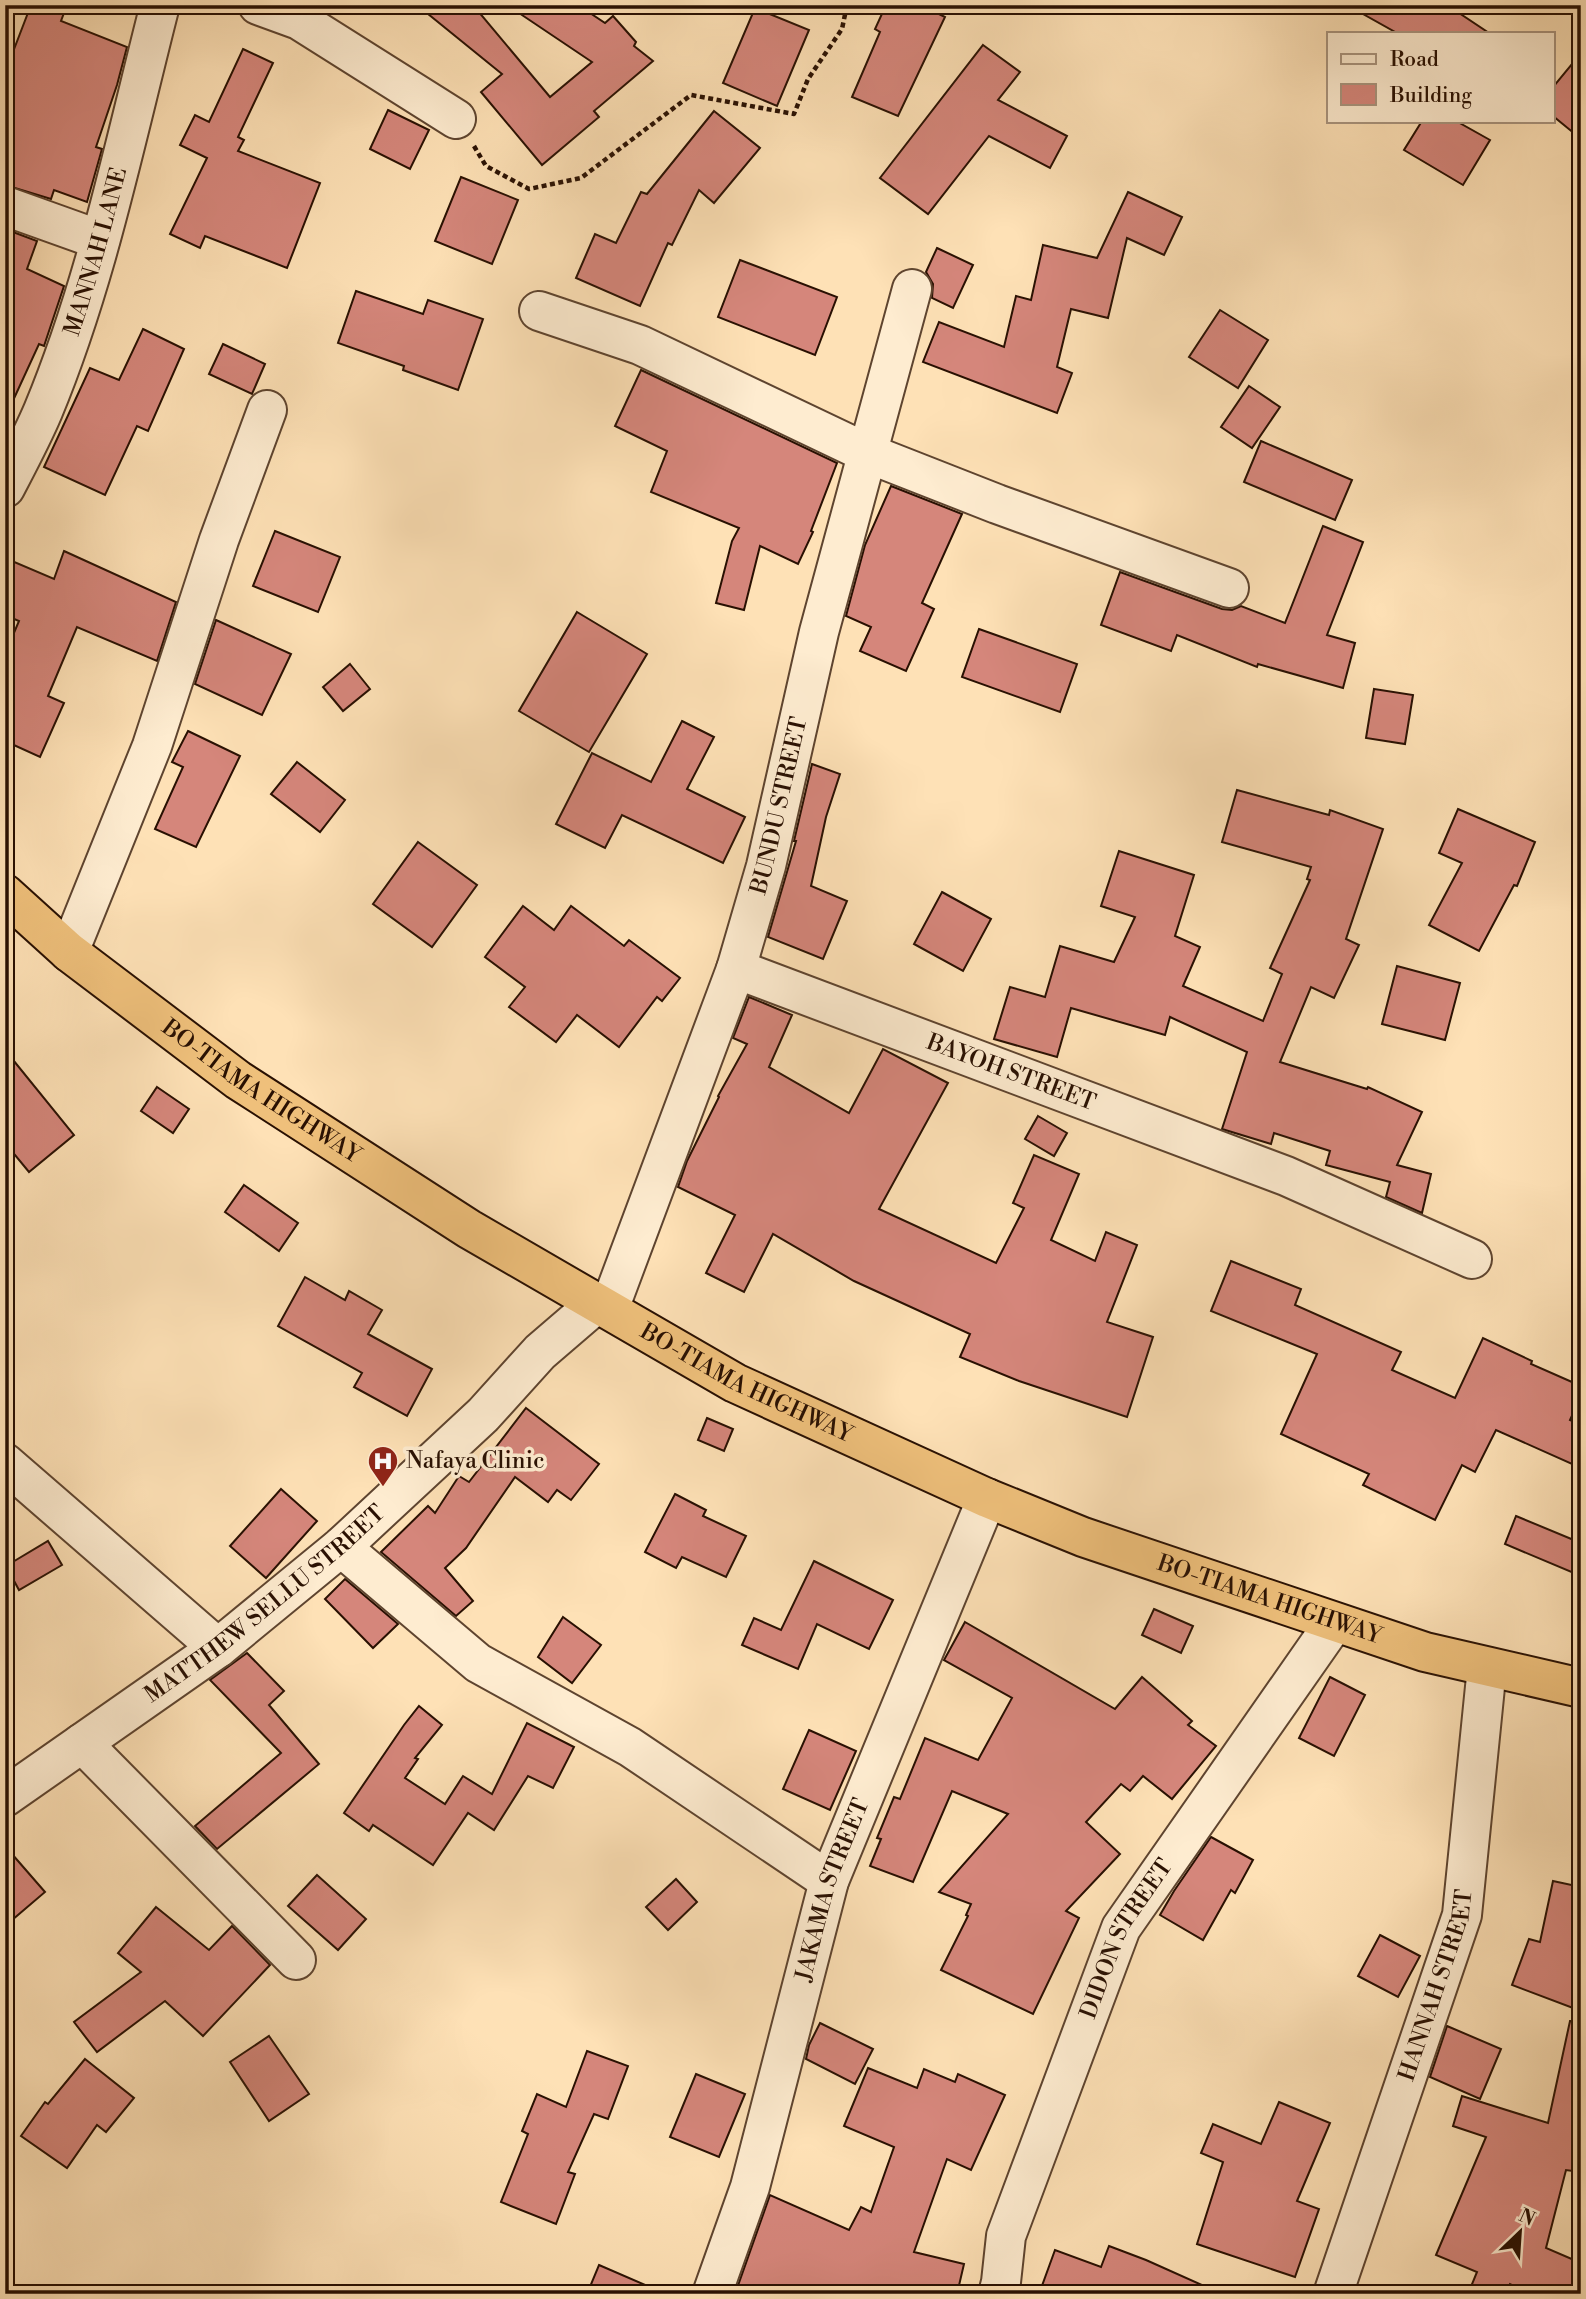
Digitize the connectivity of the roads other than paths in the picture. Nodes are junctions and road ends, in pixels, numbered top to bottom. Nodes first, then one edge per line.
1 (160, 5) edge
2 (258, 5) edge
3 (456, 119) road end
4 (5, 206) edge
5 (100, 240) junction
6 (912, 289) dead end
7 (539, 311) dead end
8 (267, 410) dead end
9 (867, 453) junction
10 (5, 488) edge
11 (1229, 587) dead end
12 (5, 894) edge
13 (69, 952) junction
14 (736, 969) junction
15 (1472, 1259) dead end
16 (603, 1306) junction
17 (5, 1463) edge
18 (987, 1498) junction
19 (341, 1547) junction
20 (1334, 1623) junction
21 (218, 1648) junction
22 (1487, 1667) junction
23 (1581, 1688) edge
24 (82, 1743) junction
25 (5, 1797) edge
26 (829, 1881) junction
27 (296, 1960) dead end
28 (712, 2294) edge
29 (998, 2294) edge
30 (1333, 2294) edge

1 - 5 street, MANNAH LANE
2 - 3 street
4 - 5 street
5 - 10 street, MANNAH LANE
6 - 9 street, BUNDU STREET
7 - 9 street
8 - 13 street
9 - 11 street
9 - 14 street, BUNDU STREET
12 - 13 highway, BO-TIAMA HIGHWAY
13 - 16 highway, BO-TIAMA HIGHWAY
14 - 15 street, BAYOH STREET
14 - 16 street, BUNDU STREET
16 - 18 highway, BO-TIAMA HIGHWAY
16 - 19 street, MATTHEW SELLU STREET
17 - 21 street
18 - 20 highway, BO-TIAMA HIGHWAY
18 - 26 street, JAKAMA STREET
19 - 21 street, MATTHEW SELLU STREET
19 - 26 street
20 - 22 highway, BO-TIAMA HIGHWAY
20 - 29 street, DIDON STREET
21 - 24 street, MATTHEW SELLU STREET
22 - 23 highway, BO-TIAMA HIGHWAY
22 - 30 street, HANNAH STREET
24 - 25 street, MATTHEW SELLU STREET
24 - 27 street
26 - 28 street, JAKAMA STREET

